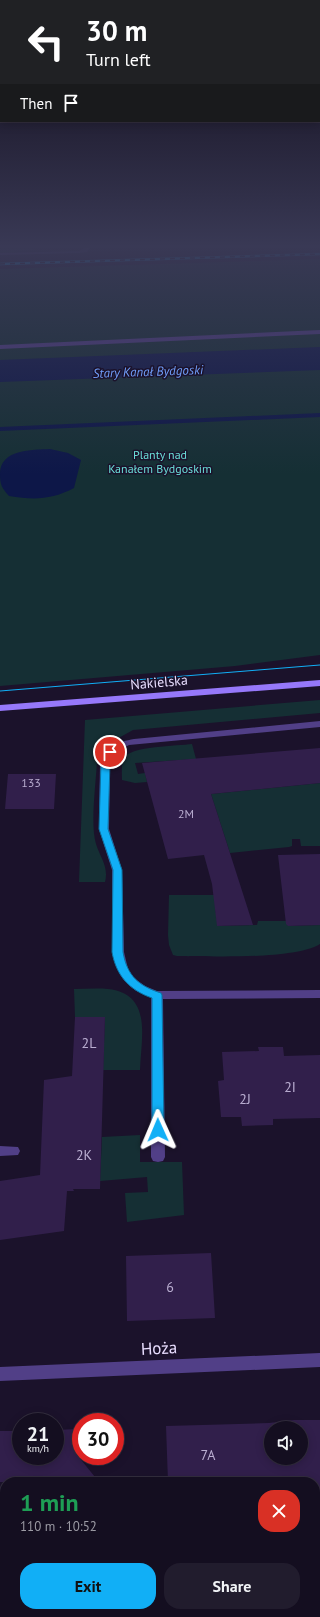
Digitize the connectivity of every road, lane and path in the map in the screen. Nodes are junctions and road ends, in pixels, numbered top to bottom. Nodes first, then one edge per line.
1 (320, 332) edge
2 (0, 347) edge
3 (320, 683) edge
4 (0, 708) edge
5 (320, 724) edge
6 (320, 994) edge
7 (157, 995) junction
8 (158, 1157) dead end
9 (320, 1360) edge
10 (0, 1374) edge

1 - 2 street
3 - 4 main road, Nakielska
5 - 7 street
6 - 7 street
7 - 8 street
9 - 10 street, Hoża

